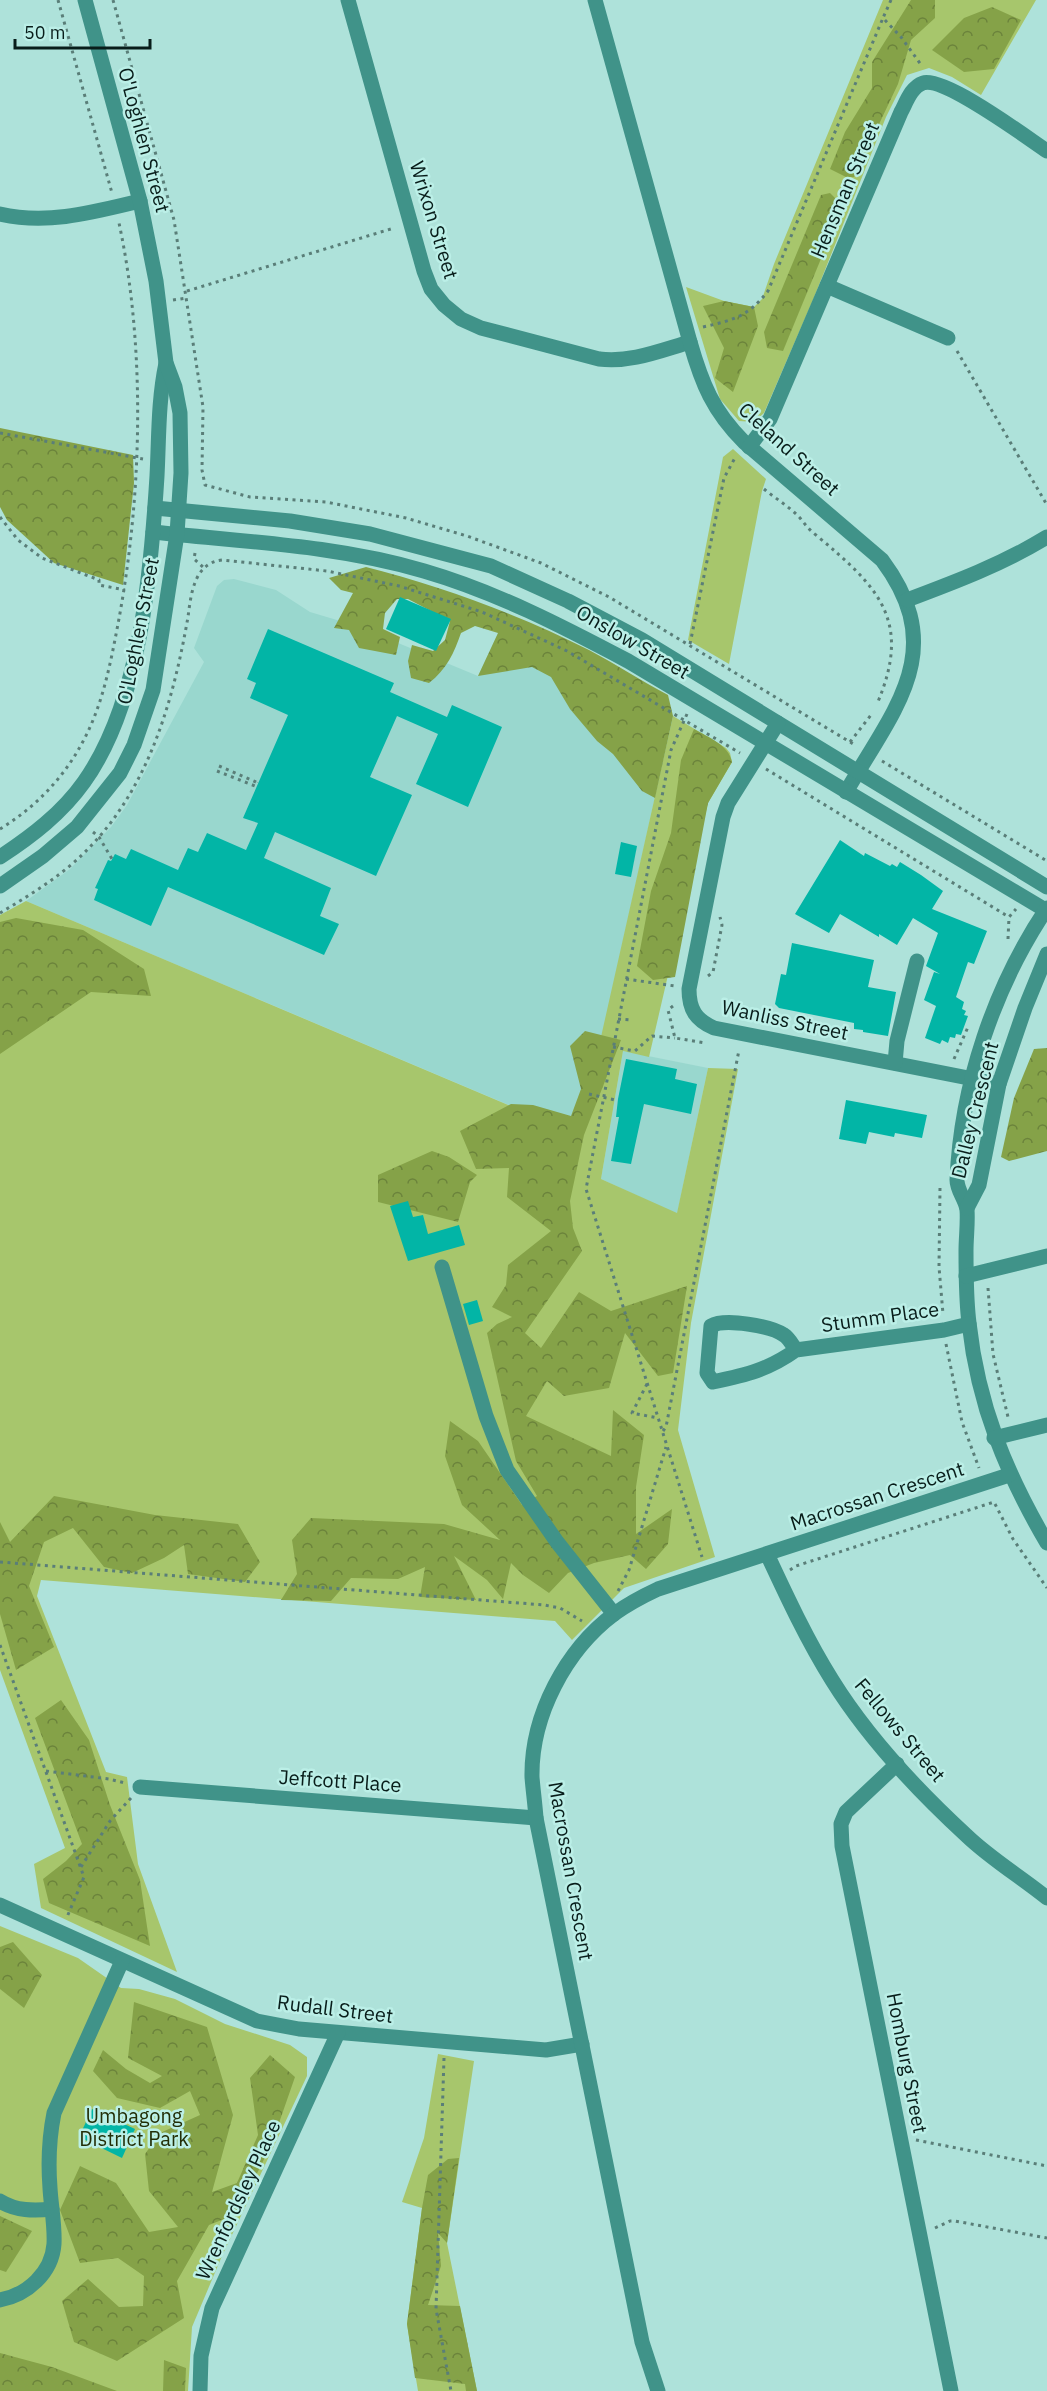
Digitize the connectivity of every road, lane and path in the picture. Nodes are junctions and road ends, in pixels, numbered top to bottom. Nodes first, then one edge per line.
1 (58, 0) edge
2 (85, 0) edge
3 (112, 0) edge
4 (348, 0) edge
5 (595, 0) edge
6 (891, 0) edge
7 (883, 18) junction
8 (925, 83) junction
9 (1047, 151) edge
10 (140, 201) junction
11 (115, 207) junction
12 (0, 214) edge
13 (411, 225) junction
14 (826, 286) junction
15 (187, 291) junction
16 (688, 337) junction
17 (948, 338) joint
18 (166, 363) junction
19 (0, 433) edge
20 (747, 444) junction
21 (136, 458) junction
22 (202, 470) dead end
23 (764, 489) dead end
24 (1047, 505) edge
25 (155, 508) junction
26 (179, 511) junction
27 (0, 517) edge
28 (153, 532) junction
29 (177, 534) junction
30 (1047, 537) edge
31 (194, 559) dead end
32 (491, 566) junction
33 (204, 568) junction
34 (125, 590) junction
35 (482, 590) junction
36 (609, 597) dead end
37 (907, 600) junction
38 (690, 645) junction
39 (177, 676) dead end
40 (693, 701) junction
41 (684, 720) junction
42 (778, 723) junction
43 (850, 742) junction
44 (765, 743) junction
45 (869, 753) junction
46 (754, 762) junction
47 (219, 766) dead end
48 (217, 771) dead end
49 (858, 772) junction
50 (846, 792) junction
51 (116, 817) dead end
52 (0, 829) edge
53 (951, 829) junction
54 (99, 837) junction
55 (940, 847) junction
56 (0, 857) edge
57 (112, 859) dead end
58 (1047, 861) edge
59 (0, 886) edge
60 (1047, 887) edge
61 (1046, 910) edge
62 (0, 913) edge
63 (1004, 946) dead end
64 (1047, 954) edge
65 (916, 961) dead end
66 (626, 979) junction
67 (689, 989) junction
68 (618, 1019) junction
69 (631, 1020) dead end
70 (972, 1020) dead end
71 (744, 1034) junction
72 (675, 1038) dead end
73 (613, 1047) junction
74 (953, 1062) dead end
75 (895, 1063) junction
76 (971, 1079) junction
77 (999, 1084) junction
78 (589, 1094) dead end
79 (604, 1097) junction
80 (615, 1100) dead end
81 (967, 1208) junction
82 (1047, 1256) edge
83 (442, 1267) dead end
84 (988, 1270) junction
85 (966, 1276) junction
86 (969, 1324) junction
87 (944, 1330) junction
88 (796, 1350) junction
89 (648, 1383) junction
90 (658, 1418) junction
91 (1047, 1425) edge
92 (663, 1432) junction
93 (1013, 1433) junction
94 (994, 1438) junction
95 (666, 1444) junction
96 (979, 1469) dead end
97 (1010, 1475) junction
98 (1047, 1543) edge
99 (767, 1554) junction
100 (0, 1562) edge
101 (707, 1573) junction
102 (778, 1577) junction
103 (1047, 1588) edge
104 (617, 1592) dead end
105 (614, 1614) junction
106 (594, 1633) junction
107 (0, 1645) edge
108 (897, 1764) junction
109 (46, 1771) junction
110 (140, 1787) junction
111 (536, 1818) junction
112 (81, 1867) junction
113 (1047, 1898) edge
114 (0, 1905) edge
115 (60, 1932) junction
116 (122, 1961) junction
117 (338, 2033) junction
118 (451, 2042) junction
119 (582, 2044) junction
120 (900, 2135) junction
121 (1047, 2166) edge
122 (0, 2201) edge
123 (52, 2209) junction
124 (920, 2233) junction
125 (1047, 2238) edge
126 (0, 2300) edge
127 (200, 2391) edge
128 (451, 2391) edge
129 (658, 2391) edge
130 (951, 2391) edge

1 - 11 path
2 - 10 street, O'Loghlen Street
3 - 15 path
4 - 13 street, Wrixon Street
5 - 16 street, Cleland Street
6 - 7 path
7 - 8 path
7 - 16 path
8 - 9 street
8 - 14 street, Hensman Street
10 - 11 street
10 - 18 street, O'Loghlen Street
11 - 12 street
11 - 21 path
13 - 15 path
13 - 16 street, Wrixon Street
14 - 17 street
14 - 20 street, Hensman Street
15 - 22 path
16 - 20 street, Cleland Street
17 - 24 path
18 - 25 street, O'Loghlen Street
18 - 26 street, O'Loghlen Street
19 - 21 path
20 - 37 street, Cleland Street
20 - 38 path
21 - 34 path
23 - 43 path
25 - 26 street, Onslow Street
25 - 28 street, O'Loghlen Street
26 - 29 street, O'Loghlen Street
26 - 32 street, Onslow Street
27 - 34 path
28 - 29 street, Onslow Street
28 - 56 street, O'Loghlen Street
29 - 35 street, Onslow Street
29 - 59 street, O'Loghlen Street
30 - 37 street
31 - 33 path
32 - 35 street
32 - 42 street, Onslow Street
33 - 39 path
33 - 41 path
34 - 52 path
35 - 40 street, Onslow Street
36 - 38 path
37 - 45 street, Cleland Street
38 - 43 path
40 - 41 path
40 - 44 street, Onslow Street
41 - 46 path
41 - 66 path
42 - 44 street, Wanliss Street
42 - 49 street, Onslow Street
43 - 45 path
44 - 46 street, Wanliss Street
44 - 50 street, Onslow Street
45 - 49 street, Cleland Street
45 - 58 path
46 - 63 path
46 - 67 street, Wanliss Street
47 - 48 path
49 - 50 street, Cleland Street
49 - 53 street, Onslow Street
50 - 55 street, Onslow Street
51 - 54 path
53 - 55 street
53 - 60 street, Onslow Street
54 - 57 path
54 - 62 path
55 - 61 street, Onslow Street
61 - 76 street, Dalley Crescent
64 - 77 street, Dalley Crescent
65 - 75 street
66 - 67 path
66 - 68 path
67 - 71 street, Wanliss Street
68 - 69 path
68 - 73 path
70 - 74 path
71 - 75 street, Wanliss Street
71 - 92 path
72 - 73 path
73 - 79 path
75 - 76 street, Wanliss Street
76 - 77 street, Wanliss Street
76 - 81 street, Dalley Crescent
77 - 81 street, Dalley Crescent
78 - 79 path
79 - 80 path
79 - 89 path
81 - 85 street, Dalley Crescent
82 - 84 street
83 - 105 street
84 - 85 street
84 - 93 path
85 - 86 street, Dalley Crescent
86 - 87 street, Stumm Place
86 - 94 street, Dalley Crescent
87 - 88 street, Stumm Place
87 - 96 path
88 - 88 street, Stumm Place
89 - 90 path
89 - 90 path
90 - 92 path
91 - 93 street
92 - 95 path
93 - 94 street
94 - 97 street, Dalley Crescent
95 - 101 path
95 - 104 path
97 - 98 street, Dalley Crescent
97 - 99 street, Macrossan Crescent
99 - 101 street, Macrossan Crescent
99 - 102 street, Fellows Street
100 - 106 path
101 - 105 street, Macrossan Crescent
102 - 103 path
102 - 108 street, Fellows Street
105 - 106 street, Macrossan Crescent
106 - 111 street, Macrossan Crescent
107 - 109 path
108 - 113 street, Fellows Street
108 - 120 street, Homburg Street
109 - 110 path
109 - 112 path
110 - 111 street, Jeffcott Place
110 - 112 path
111 - 119 street, Macrossan Crescent
112 - 115 path
114 - 115 street, Rudall Street
115 - 116 street, Rudall Street
116 - 117 street, Rudall Street
116 - 123 street
117 - 118 street, Rudall Street
117 - 127 street, Wrenfordsley Place
118 - 119 street, Rudall Street
118 - 128 path
119 - 129 street, Macrossan Crescent
120 - 121 path
120 - 124 street, Homburg Street
122 - 123 street
123 - 126 street
124 - 125 path
124 - 130 street, Homburg Street

